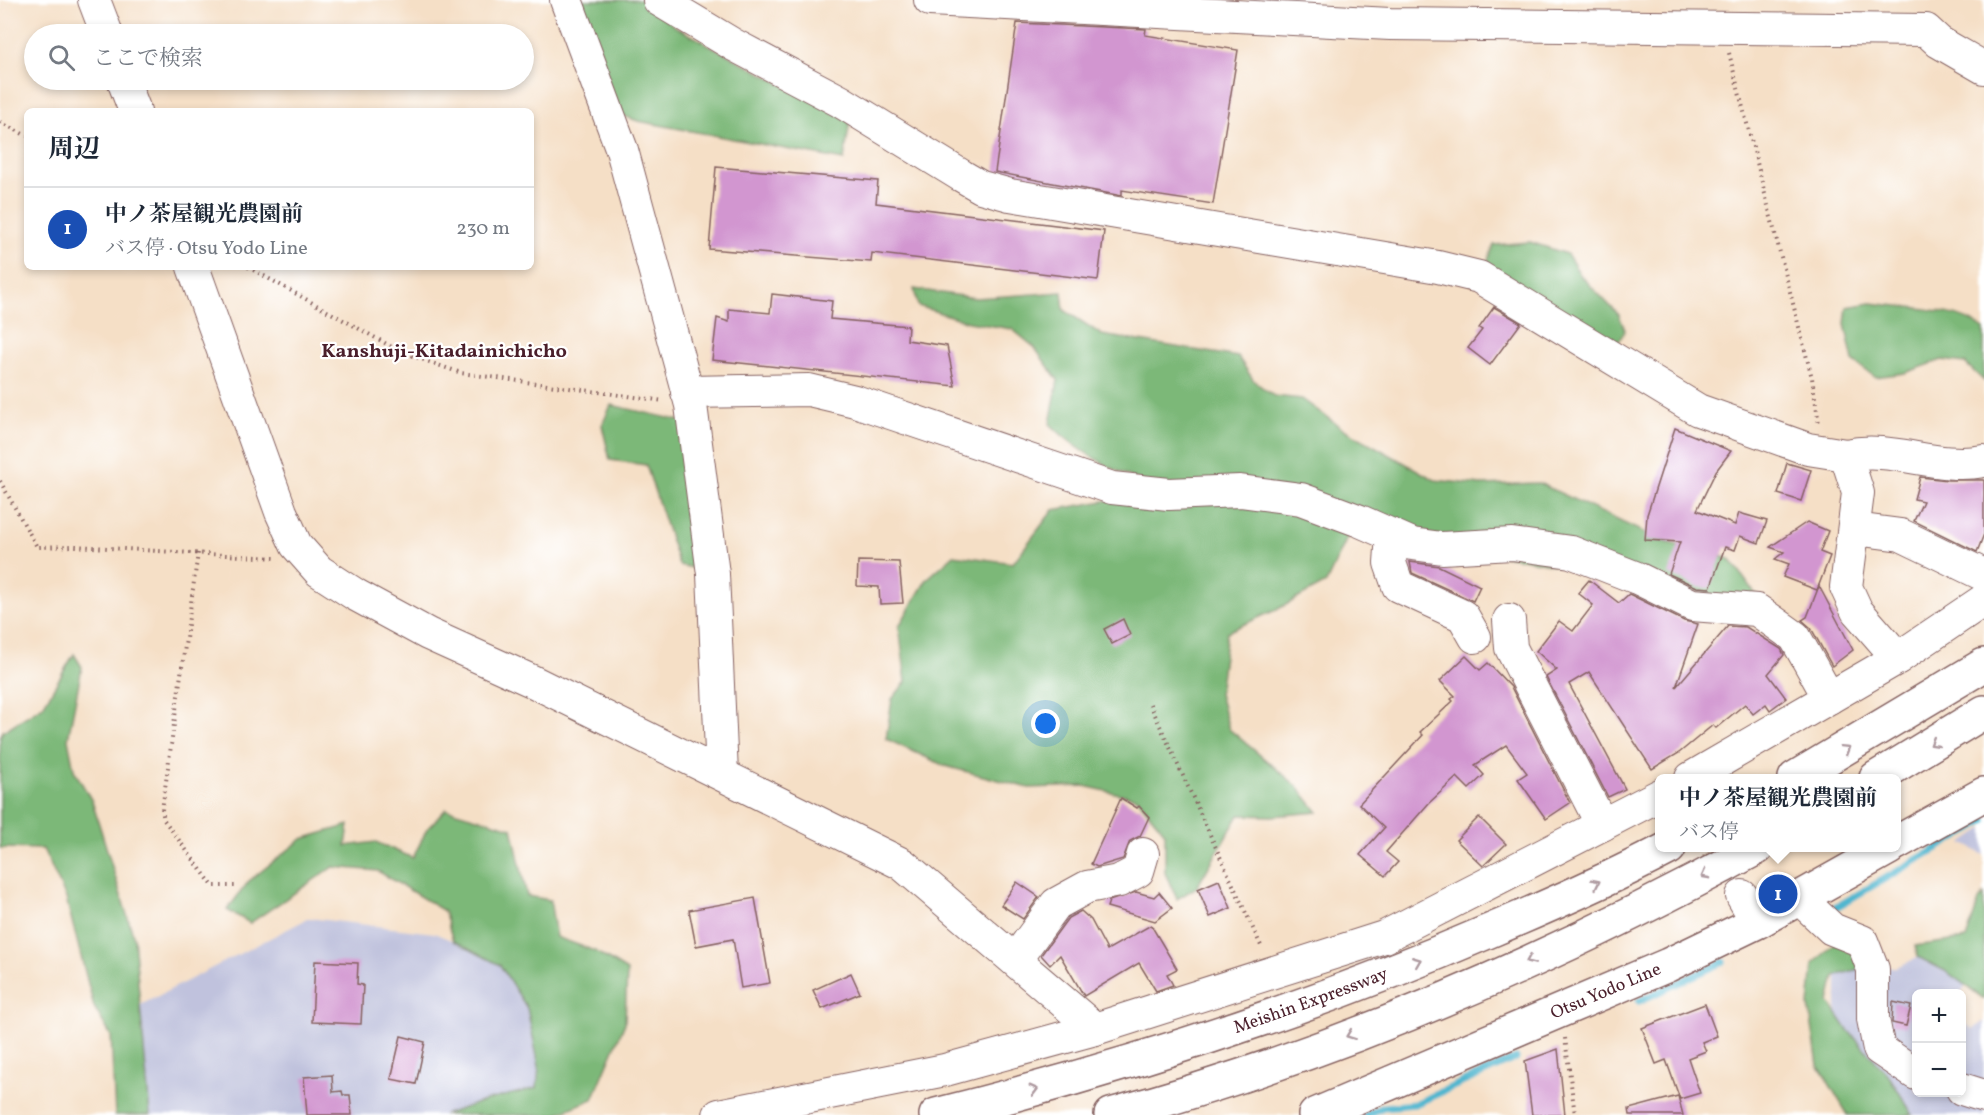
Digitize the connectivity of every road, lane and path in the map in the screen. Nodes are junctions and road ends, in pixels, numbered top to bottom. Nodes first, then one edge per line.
1 (94, 0) edge
2 (566, 0) edge
3 (659, 0) edge
4 (930, 0) edge
5 (103, 24) edge
6 (1722, 28) junction
7 (1984, 69) edge
8 (127, 90) edge
9 (134, 108) edge
10 (0, 122) edge
11 (24, 134) edge
12 (195, 270) edge
13 (253, 270) edge
14 (689, 399) junction
15 (1835, 453) junction
16 (1984, 460) edge
17 (0, 481) edge
18 (1855, 530) junction
19 (1392, 535) junction
20 (198, 554) junction
21 (307, 557) junction
22 (1984, 575) edge
23 (1984, 600) edge
24 (1509, 620) dead end
25 (1475, 637) dead end
26 (1898, 658) junction
27 (1984, 665) edge
28 (1829, 698) junction
29 (1150, 704) dead end
30 (1984, 712) edge
31 (722, 774) junction
32 (1698, 774) edge
33 (1802, 774) edge
34 (1883, 774) edge
35 (1984, 794) edge
36 (1655, 797) edge
37 (1602, 825) junction
38 (1901, 840) edge
39 (1661, 852) edge
40 (1749, 852) edge
41 (1882, 852) edge
42 (1143, 854) dead end
43 (236, 886) dead end
44 (1799, 898) junction
45 (1015, 960) junction
46 (1274, 974) junction
47 (1561, 1011) junction
48 (1095, 1029) junction
49 (1912, 1071) edge
50 (1966, 1090) edge
51 (1984, 1096) edge
52 (719, 1115) edge
53 (936, 1115) edge
54 (1111, 1115) edge
55 (1315, 1115) edge
56 (1575, 1115) edge

1 - 5 street
2 - 14 street
3 - 15 street
4 - 6 street
6 - 7 street
6 - 15 path
8 - 9 street
10 - 11 path
12 - 21 street
13 - 14 path
14 - 19 street
14 - 31 street
15 - 16 street
15 - 18 street
17 - 20 path
18 - 22 street
18 - 26 street
19 - 25 street
19 - 28 street
20 - 21 path
20 - 43 path
21 - 31 street
23 - 26 street
24 - 37 street
26 - 28 street
33 -> 27 main road
28 - 32 street
29 - 46 path
30 -> 34 main road
31 - 45 street
35 - 38 main road
36 - 37 street
37 - 46 street
53 -> 39 main road, Meishin Expressway
40 -> 54 main road
41 - 44 main road, Otsu Yodo Line
42 - 45 street
44 - 47 main road, Otsu Yodo Line
44 - 49 street
45 - 48 street
46 - 48 street
47 - 55 main road, Otsu Yodo Line
47 - 56 path
48 - 52 street
50 - 51 street

